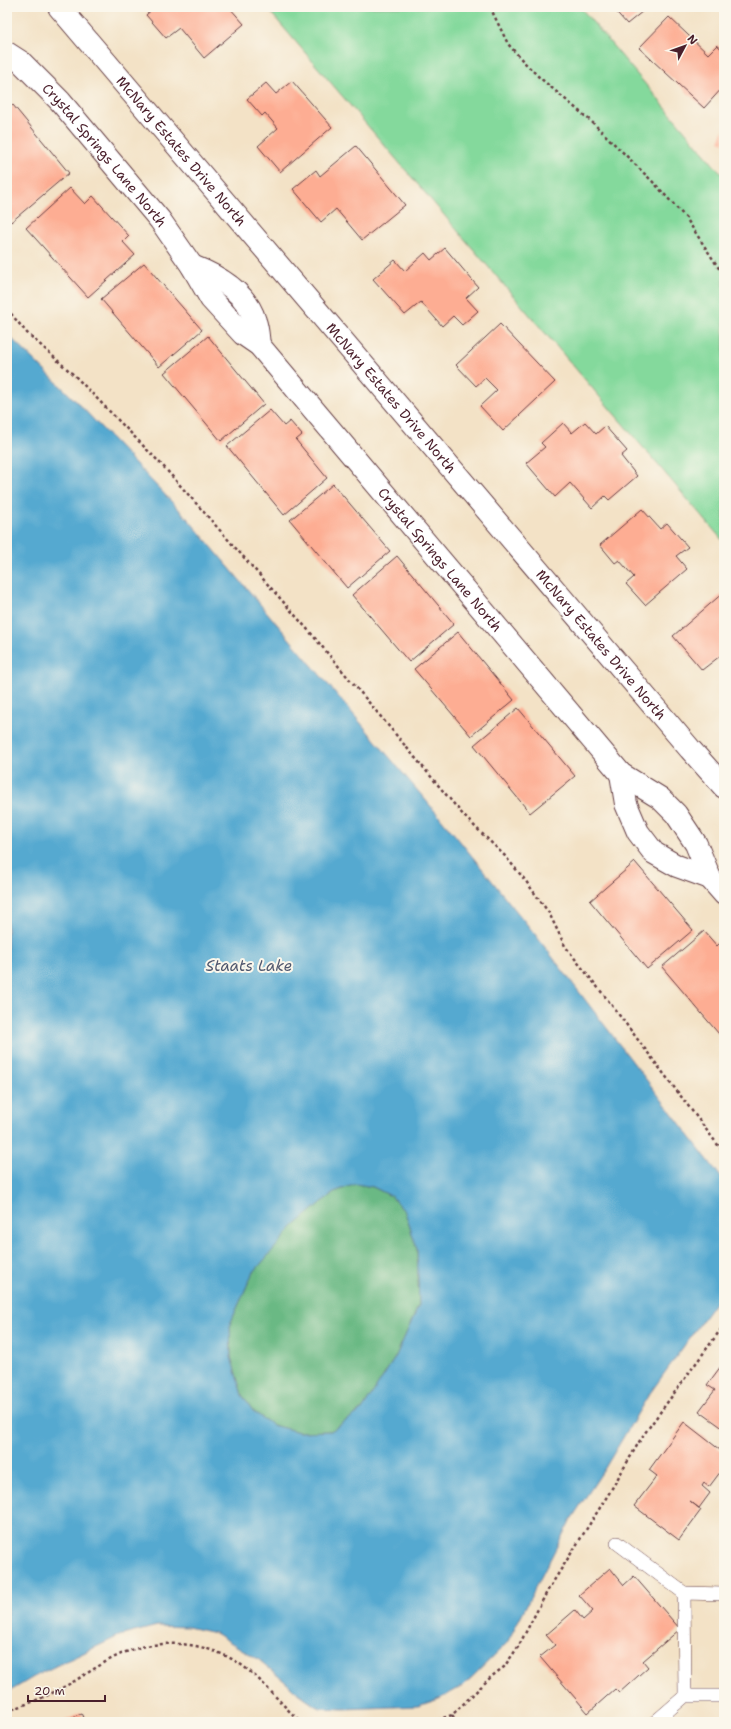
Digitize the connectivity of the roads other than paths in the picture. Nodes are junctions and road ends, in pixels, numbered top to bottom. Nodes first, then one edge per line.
1 (59, 7) edge
2 (7, 53) edge
3 (621, 774) junction
4 (724, 787) edge
5 (717, 886) edge
6 (617, 1543) dead end
7 (684, 1593) junction
8 (724, 1594) edge
9 (685, 1696) junction
10 (724, 1696) edge
11 (654, 1722) edge

1 - 4 street, McNary Estates Drive North
2 - 3 street, Crystal Springs Lane North
3 - 5 street, Crystal Springs Lane North
3 - 5 street, Crystal Springs Lane North
6 - 7 lane
7 - 8 lane
7 - 9 lane
9 - 10 lane
9 - 11 lane

